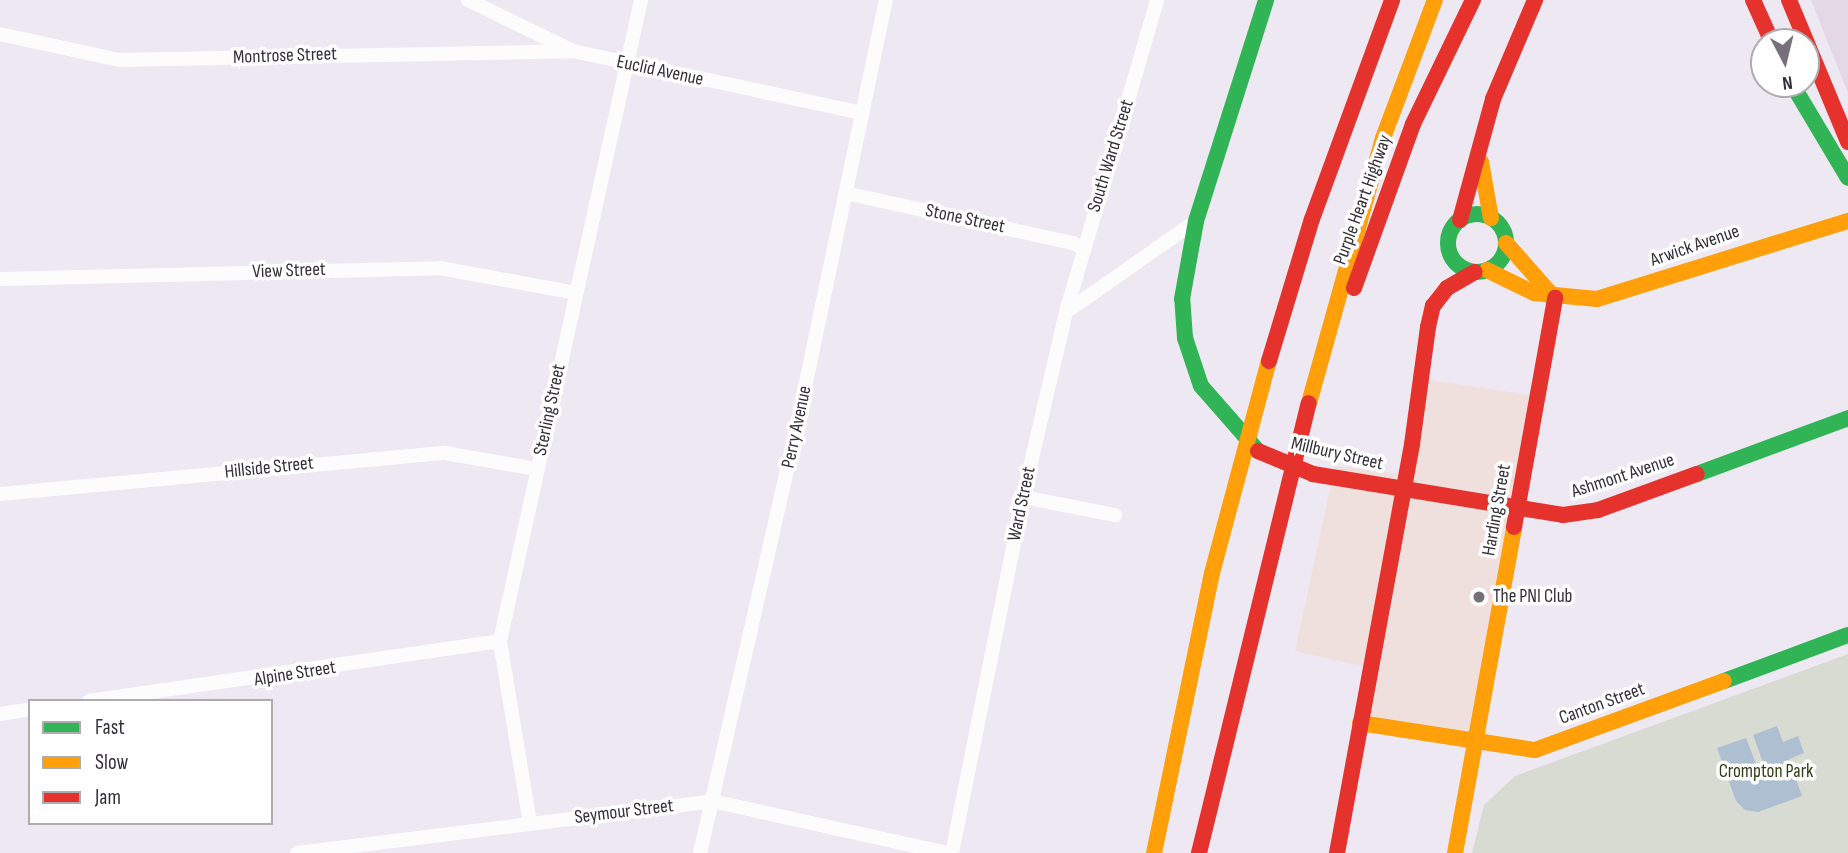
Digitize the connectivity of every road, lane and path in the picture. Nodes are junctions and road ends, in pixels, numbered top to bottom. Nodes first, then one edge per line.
1 (468, 0) edge
2 (640, 0) edge
3 (886, 0) edge
4 (1157, 0) edge
5 (1266, 0) edge
6 (1386, 0) edge
7 (1392, 0) edge
8 (1435, 0) edge
9 (1473, 0) edge
10 (1535, 0) edge
11 (1753, 0) edge
12 (1789, 0) edge
13 (1766, 28) edge
14 (0, 34) edge
15 (573, 51) junction
16 (627, 66) junction
17 (1364, 69) junction
18 (1801, 98) edge
19 (862, 113) junction
20 (1848, 142) edge
21 (1480, 149) junction
22 (1848, 178) edge
23 (845, 194) junction
24 (1491, 218) junction
25 (1460, 220) junction
26 (1196, 221) junction
27 (1848, 221) edge
28 (1506, 243) junction
29 (1084, 249) junction
30 (1481, 271) junction
31 (0, 279) edge
32 (576, 293) junction
33 (1555, 298) junction
34 (1066, 312) junction
35 (1848, 418) edge
36 (1306, 421) junction
37 (537, 469) junction
38 (1402, 490) junction
39 (0, 494) edge
40 (1023, 497) junction
41 (1518, 510) junction
42 (1115, 515) dead end
43 (1848, 635) edge
44 (500, 641) junction
45 (103, 699) edge
46 (28, 709) edge
47 (0, 714) edge
48 (1360, 723) junction
49 (1476, 743) junction
50 (712, 801) junction
51 (530, 823) junction
52 (297, 853) edge
53 (700, 853) edge
54 (949, 853) edge
55 (1153, 853) edge
56 (1199, 853) edge
57 (1337, 853) edge
58 (1455, 853) edge

1 - 15 street, Euclid Avenue
2 - 16 street, Sterling Street
3 - 19 street, Perry Avenue
4 - 29 street, South Ward Street
5 - 26 main road, Millbury Street
6 - 17 main road
7 - 17 main road
8 - 36 main road
9 - 36 main road, Purple Heart Highway
10 - 21 main road
11 - 13 main road
12 - 20 main road
14 - 15 street, Montrose Street
15 - 16 street, Euclid Avenue
16 - 19 street, Euclid Avenue
16 - 32 street, Sterling Street
17 - 55 main road
18 - 22 main road
19 - 23 street, Perry Avenue
21 - 24 main road
21 - 25 main road
23 - 29 street, Stone Street
23 - 50 street, Perry Avenue
24 - 25 main road
24 - 28 main road
25 - 30 main road
26 - 34 street
26 - 38 main road, Millbury Street
27 - 33 main road, Arwick Avenue
28 - 30 main road
28 - 33 main road
29 - 34 street, South Ward Street
30 - 33 main road, Arwick Avenue
30 - 38 main road
31 - 32 street, View Street
32 - 37 street, Sterling Street
33 - 41 main road, Harding Street
34 - 40 street, Ward Street
35 - 41 main road, Ashmont Avenue
36 - 56 main road
37 - 39 street, Hillside Street
37 - 44 street, Sterling Street
38 - 41 main road, Ashmont Avenue
38 - 48 main road, Millbury Street
40 - 42 street
40 - 54 street, Ward Street
41 - 49 main road, Harding Street
43 - 49 main road, Canton Street
44 - 45 street, Alpine Street
44 - 51 street, Sterling Street
46 - 47 street
48 - 49 main road, Canton Street
48 - 57 main road, Millbury Street
49 - 58 main road, Harding Street
50 - 51 street, Seymour Street
50 - 53 street, Perry Avenue
50 - 54 street, Seymour Street
51 - 52 street, Seymour Street

